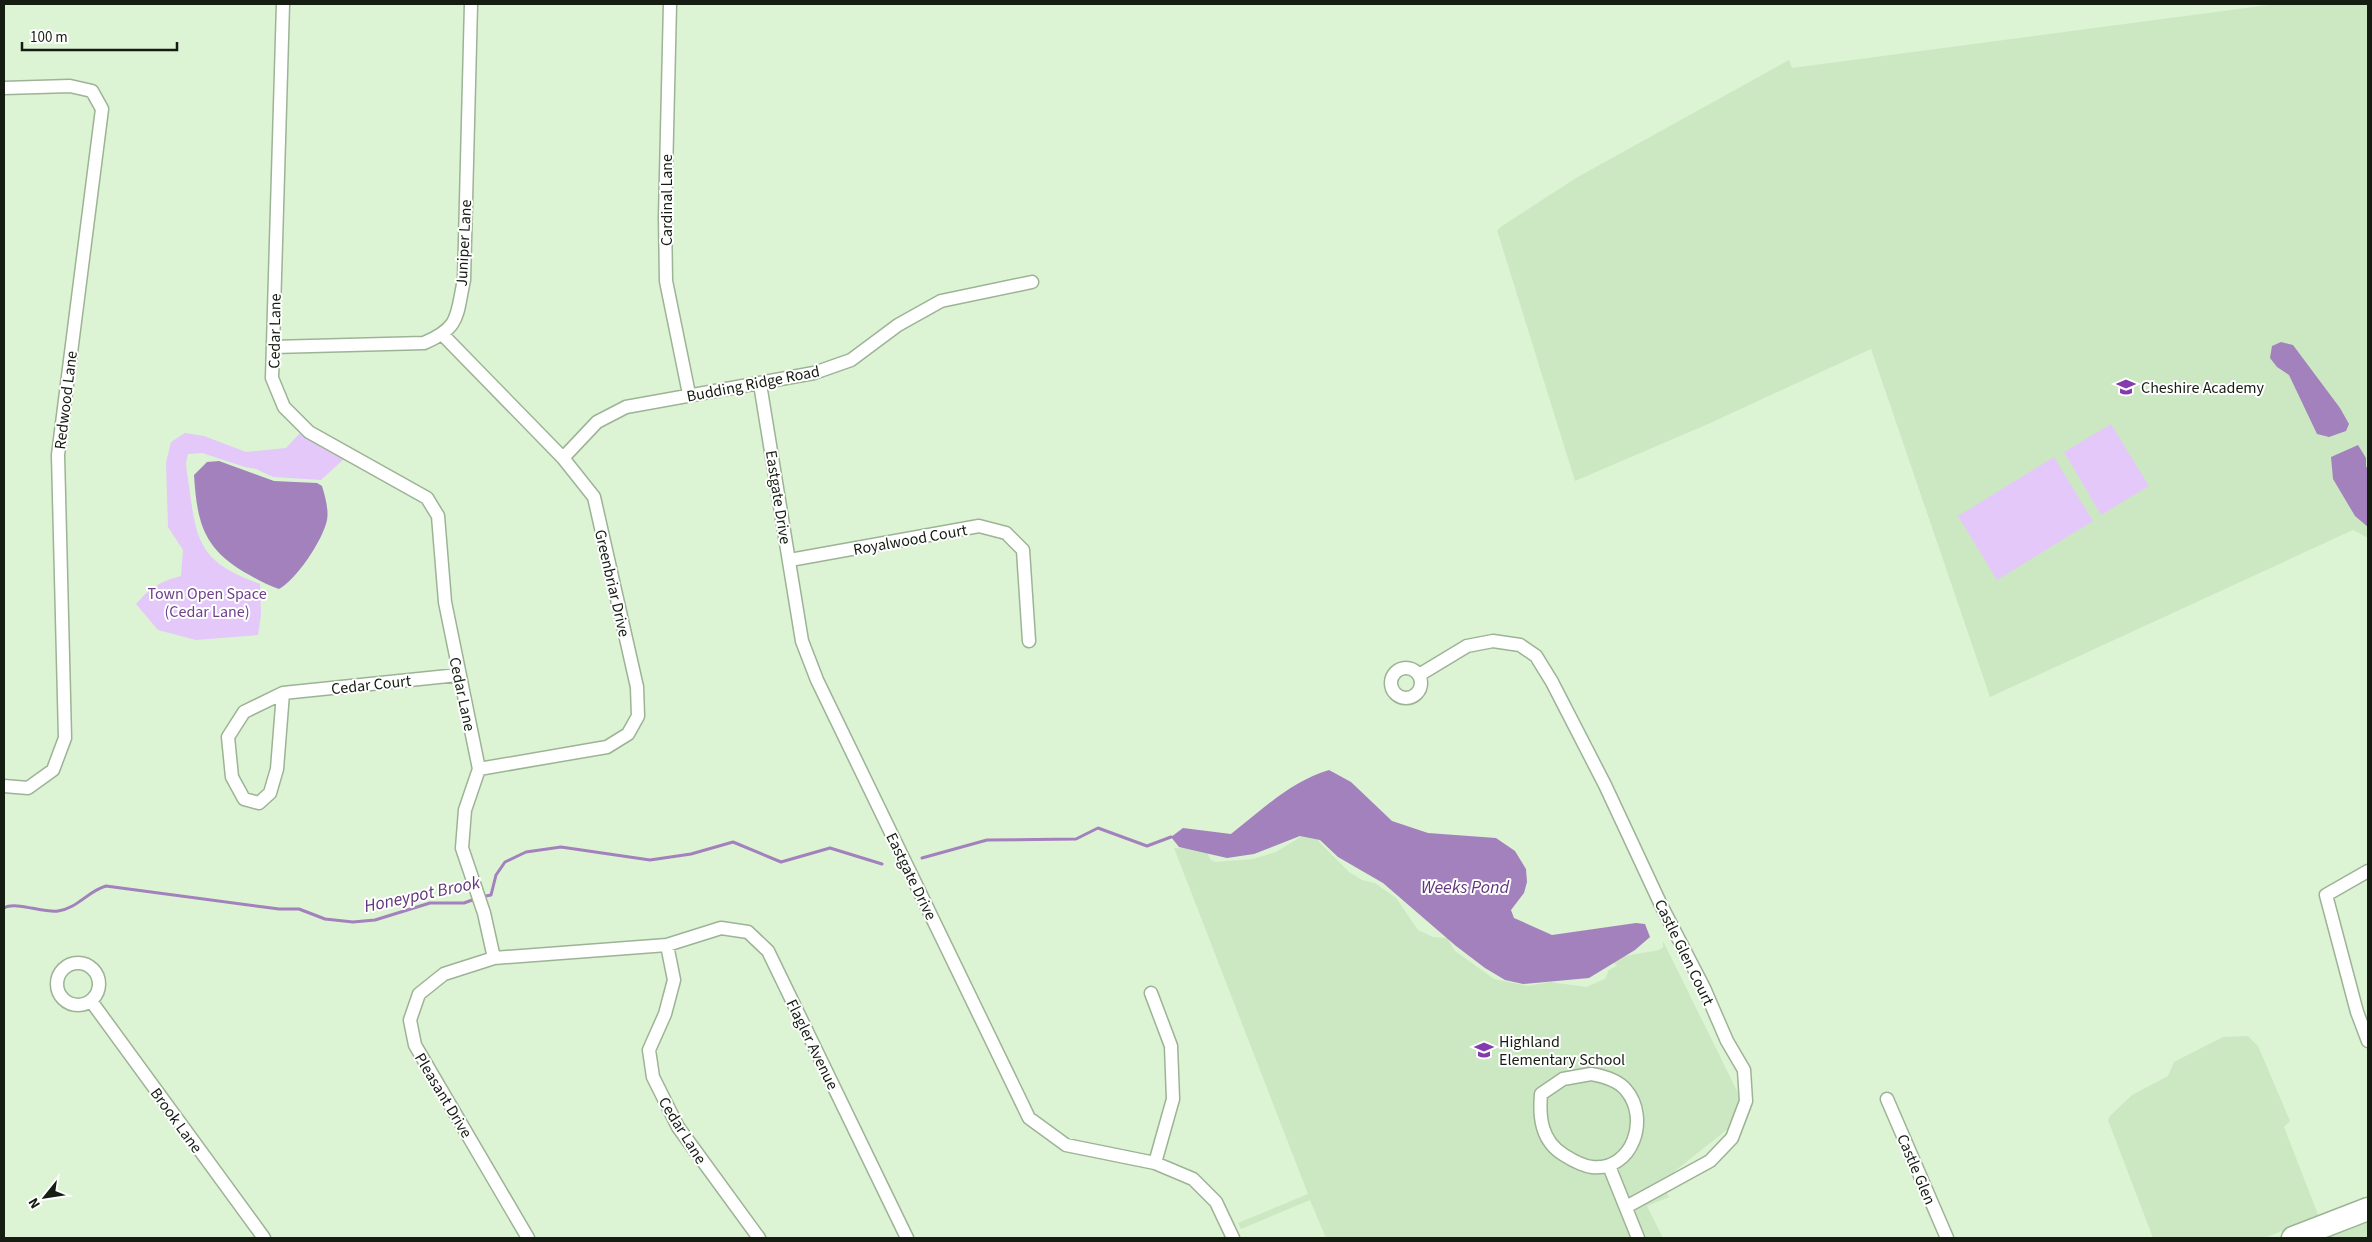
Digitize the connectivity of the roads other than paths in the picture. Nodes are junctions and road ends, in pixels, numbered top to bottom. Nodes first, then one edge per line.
1 (283, 4) edge
2 (471, 4) edge
3 (670, 4) edge
4 (4, 88) edge
5 (1032, 282) dead end
6 (443, 335) junction
7 (273, 347) junction
8 (760, 384) junction
9 (689, 394) junction
10 (563, 458) junction
11 (790, 560) junction
12 (1029, 641) dead end
13 (458, 675) junction
14 (1419, 675) dead end
15 (283, 693) junction
16 (479, 769) junction
17 (4, 786) edge
18 (2368, 871) edge
19 (668, 945) junction
20 (494, 958) junction
21 (1151, 993) dead end
22 (91, 1001) dead end
23 (2368, 1041) edge
24 (1887, 1099) dead end
25 (1155, 1162) junction
26 (1609, 1166) junction
27 (1626, 1208) junction
28 (2368, 1209) edge
29 (264, 1238) edge
30 (528, 1238) edge
31 (759, 1238) edge
32 (907, 1238) edge
33 (1233, 1238) edge
34 (1638, 1238) edge
35 (1947, 1238) edge
36 (2293, 1238) edge

1 - 7 street, Cedar Lane
2 - 6 street, Juniper Lane
3 - 9 street, Cardinal Lane
4 - 17 street, Redwood Lane
5 - 8 street, Budding Ridge Road
6 - 7 street
6 - 10 street, Greenbriar Drive
7 - 13 street, Cedar Lane
8 - 9 street, Budding Ridge Road
8 - 11 street, Eastgate Drive
9 - 10 street, Budding Ridge Road
10 - 16 street, Greenbriar Drive
11 - 12 street, Royalwood Court
11 - 25 street, Eastgate Drive
13 - 15 street, Cedar Court
13 - 16 street, Cedar Lane
14 - 27 street, Castle Glen Court
15 - 15 street, Cedar Court
16 - 20 street
18 - 23 street
19 - 20 street
19 - 31 street, Cedar Lane
19 - 32 street, Flagler Avenue
20 - 30 street, Pleasant Drive
21 - 25 street
22 - 29 street, Brook Lane
24 - 35 street, Castle Glen
25 - 33 street, Eastgate Drive
26 - 26 street
26 - 27 street
27 - 34 street
28 - 36 highway

